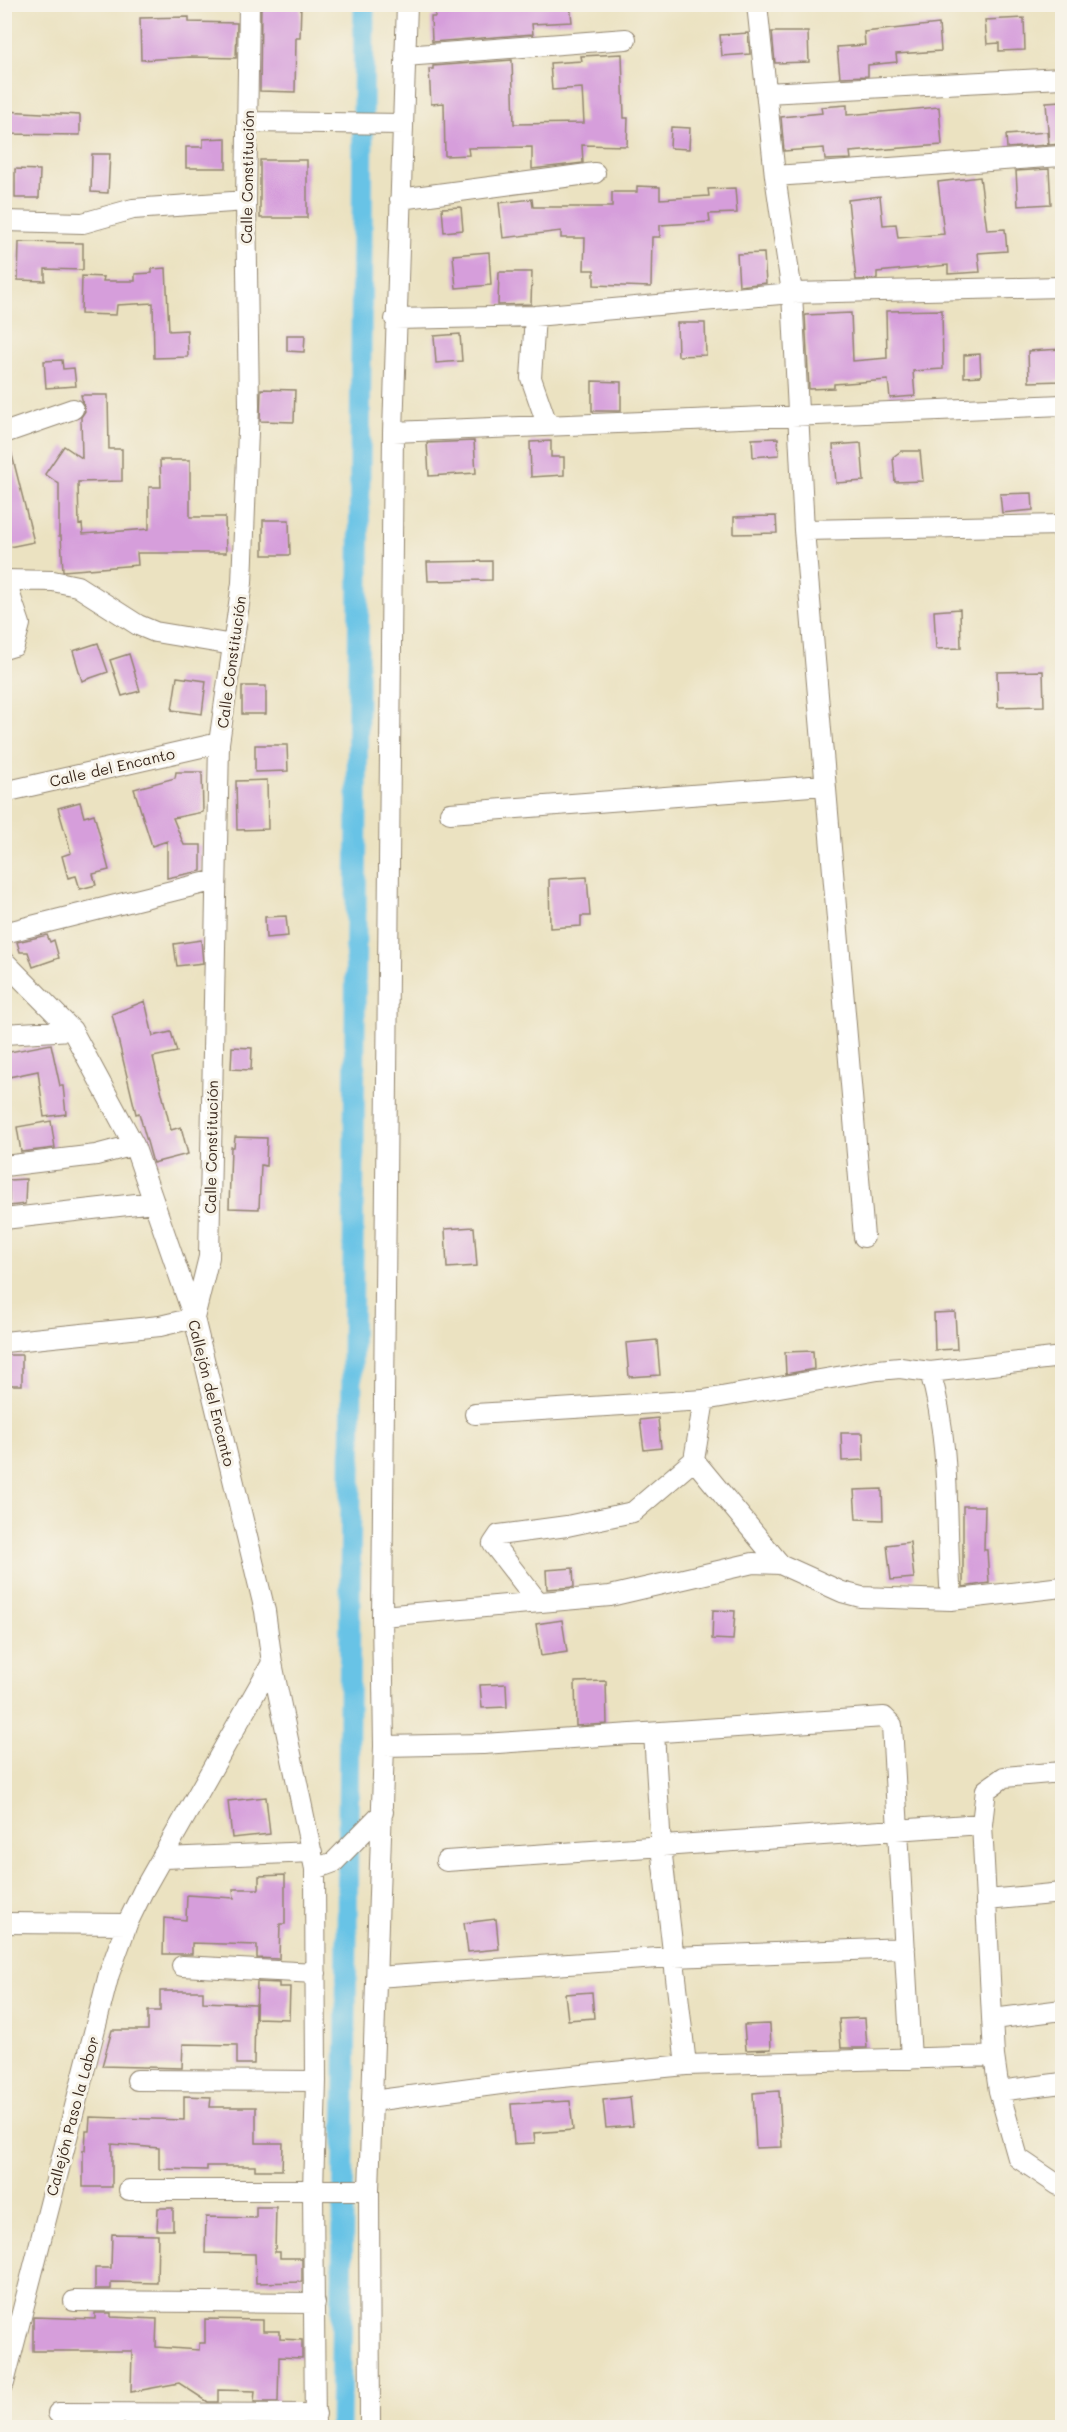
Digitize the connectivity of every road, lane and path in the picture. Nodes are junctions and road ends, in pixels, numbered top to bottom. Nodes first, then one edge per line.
1 (249, 4) edge
2 (407, 4) edge
3 (757, 4) edge
4 (626, 39) dead end
5 (405, 56) junction
6 (1062, 78) edge
7 (766, 93) junction
8 (248, 122) junction
9 (395, 125) junction
10 (1061, 156) edge
11 (595, 173) dead end
12 (775, 176) junction
13 (399, 199) junction
14 (246, 201) junction
15 (4, 221) edge
16 (1062, 287) edge
17 (792, 293) junction
18 (536, 316) junction
19 (395, 319) junction
20 (1062, 405) edge
21 (73, 409) dead end
22 (800, 417) junction
23 (547, 424) junction
24 (393, 432) junction
25 (4, 433) edge
26 (1062, 525) edge
27 (804, 530) junction
28 (5, 579) edge
29 (233, 645) junction
30 (4, 649) edge
31 (219, 743) junction
32 (824, 785) junction
33 (4, 792) edge
34 (450, 813) dead end
35 (216, 880) junction
36 (4, 933) edge
37 (4, 961) edge
38 (72, 1030) junction
39 (4, 1034) edge
40 (134, 1145) junction
41 (4, 1166) edge
42 (154, 1202) junction
43 (4, 1220) edge
44 (864, 1237) dead end
45 (194, 1318) junction
46 (4, 1342) edge
47 (1062, 1357) edge
48 (930, 1372) junction
49 (704, 1400) junction
50 (475, 1414) dead end
51 (694, 1460) junction
52 (780, 1564) junction
53 (1062, 1587) edge
54 (951, 1600) junction
55 (538, 1602) junction
56 (382, 1616) junction
57 (272, 1664) junction
58 (654, 1733) junction
59 (384, 1746) junction
60 (1062, 1772) edge
61 (377, 1819) junction
62 (982, 1824) junction
63 (896, 1828) junction
64 (661, 1847) junction
65 (164, 1858) junction
66 (313, 1861) junction
67 (446, 1861) dead end
68 (1062, 1893) edge
69 (987, 1900) junction
70 (4, 1923) edge
71 (127, 1924) junction
72 (905, 1948) junction
73 (673, 1957) junction
74 (182, 1966) dead end
75 (316, 1973) junction
76 (376, 1977) junction
77 (1062, 2010) edge
78 (993, 2019) junction
79 (994, 2056) junction
80 (911, 2059) junction
81 (686, 2065) junction
82 (137, 2080) dead end
83 (316, 2081) junction
84 (1062, 2083) edge
85 (999, 2091) junction
86 (372, 2101) junction
87 (1062, 2184) edge
88 (129, 2190) dead end
89 (321, 2190) junction
90 (364, 2190) junction
91 (74, 2301) dead end
92 (315, 2303) junction
93 (4, 2383) edge
94 (58, 2413) dead end
95 (316, 2421) edge
96 (370, 2427) edge

1 - 8 street, Calle Constitución
2 - 5 street
3 - 7 street
4 - 5 street
5 - 9 street
6 - 7 street
7 - 12 street
8 - 9 street
8 - 14 street, Calle Constitución
9 - 13 street
10 - 12 street
11 - 13 street
12 - 17 street
13 - 19 street
14 - 15 street
14 - 29 street, Calle Constitución
16 - 17 street
17 - 18 street
17 - 22 street
18 - 19 street
18 - 23 street
19 - 24 street
20 - 22 street
21 - 25 street
22 - 23 street
22 - 27 street
23 - 24 street
24 - 56 street
26 - 27 street
27 - 32 street
28 - 29 street
28 - 30 street
29 - 31 street, Calle Constitución
31 - 33 street, Calle del Encanto
31 - 35 street, Calle Constitución
32 - 34 street
32 - 44 street
35 - 36 street
35 - 45 street, Calle Constitución
37 - 38 street, Callejón del Encanto
38 - 39 street
38 - 40 street, Callejón del Encanto
40 - 41 street
40 - 42 street, Callejón del Encanto
42 - 43 street
42 - 45 street, Callejón del Encanto
45 - 46 street
45 - 57 street, Callejón del Encanto
47 - 48 street
48 - 49 street
48 - 54 street
49 - 50 street
49 - 51 street
51 - 52 street
51 - 55 street
52 - 54 street
52 - 55 street
53 - 54 street
55 - 56 street
56 - 59 street
57 - 65 street, Callejón Paso la Labor
57 - 66 street, Callejón del Encanto
58 - 59 street
58 - 63 street
58 - 64 street
59 - 61 street
60 - 62 street
61 - 66 street
61 - 76 street
62 - 63 street
62 - 69 street
63 - 64 street
63 - 72 street
64 - 67 street
64 - 73 street
65 - 66 street
65 - 71 street, Callejón Paso la Labor
66 - 75 street, Callejón del Encanto
68 - 69 street
69 - 78 street
70 - 71 street
71 - 93 street, Callejón Paso la Labor
72 - 73 street
72 - 80 street
73 - 76 street
73 - 81 street
74 - 75 street
75 - 83 street, Callejón del Encanto
76 - 86 street
77 - 78 street
78 - 79 street
79 - 80 street
79 - 85 street
80 - 81 street
81 - 86 street
82 - 83 street
83 - 89 street, Callejón del Encanto
84 - 85 street
85 - 87 street
86 - 90 street
88 - 89 street
89 - 90 street
89 - 92 street, Callejón del Encanto
90 - 96 street
91 - 92 street
92 - 95 street, Callejón del Encanto
94 - 95 street

